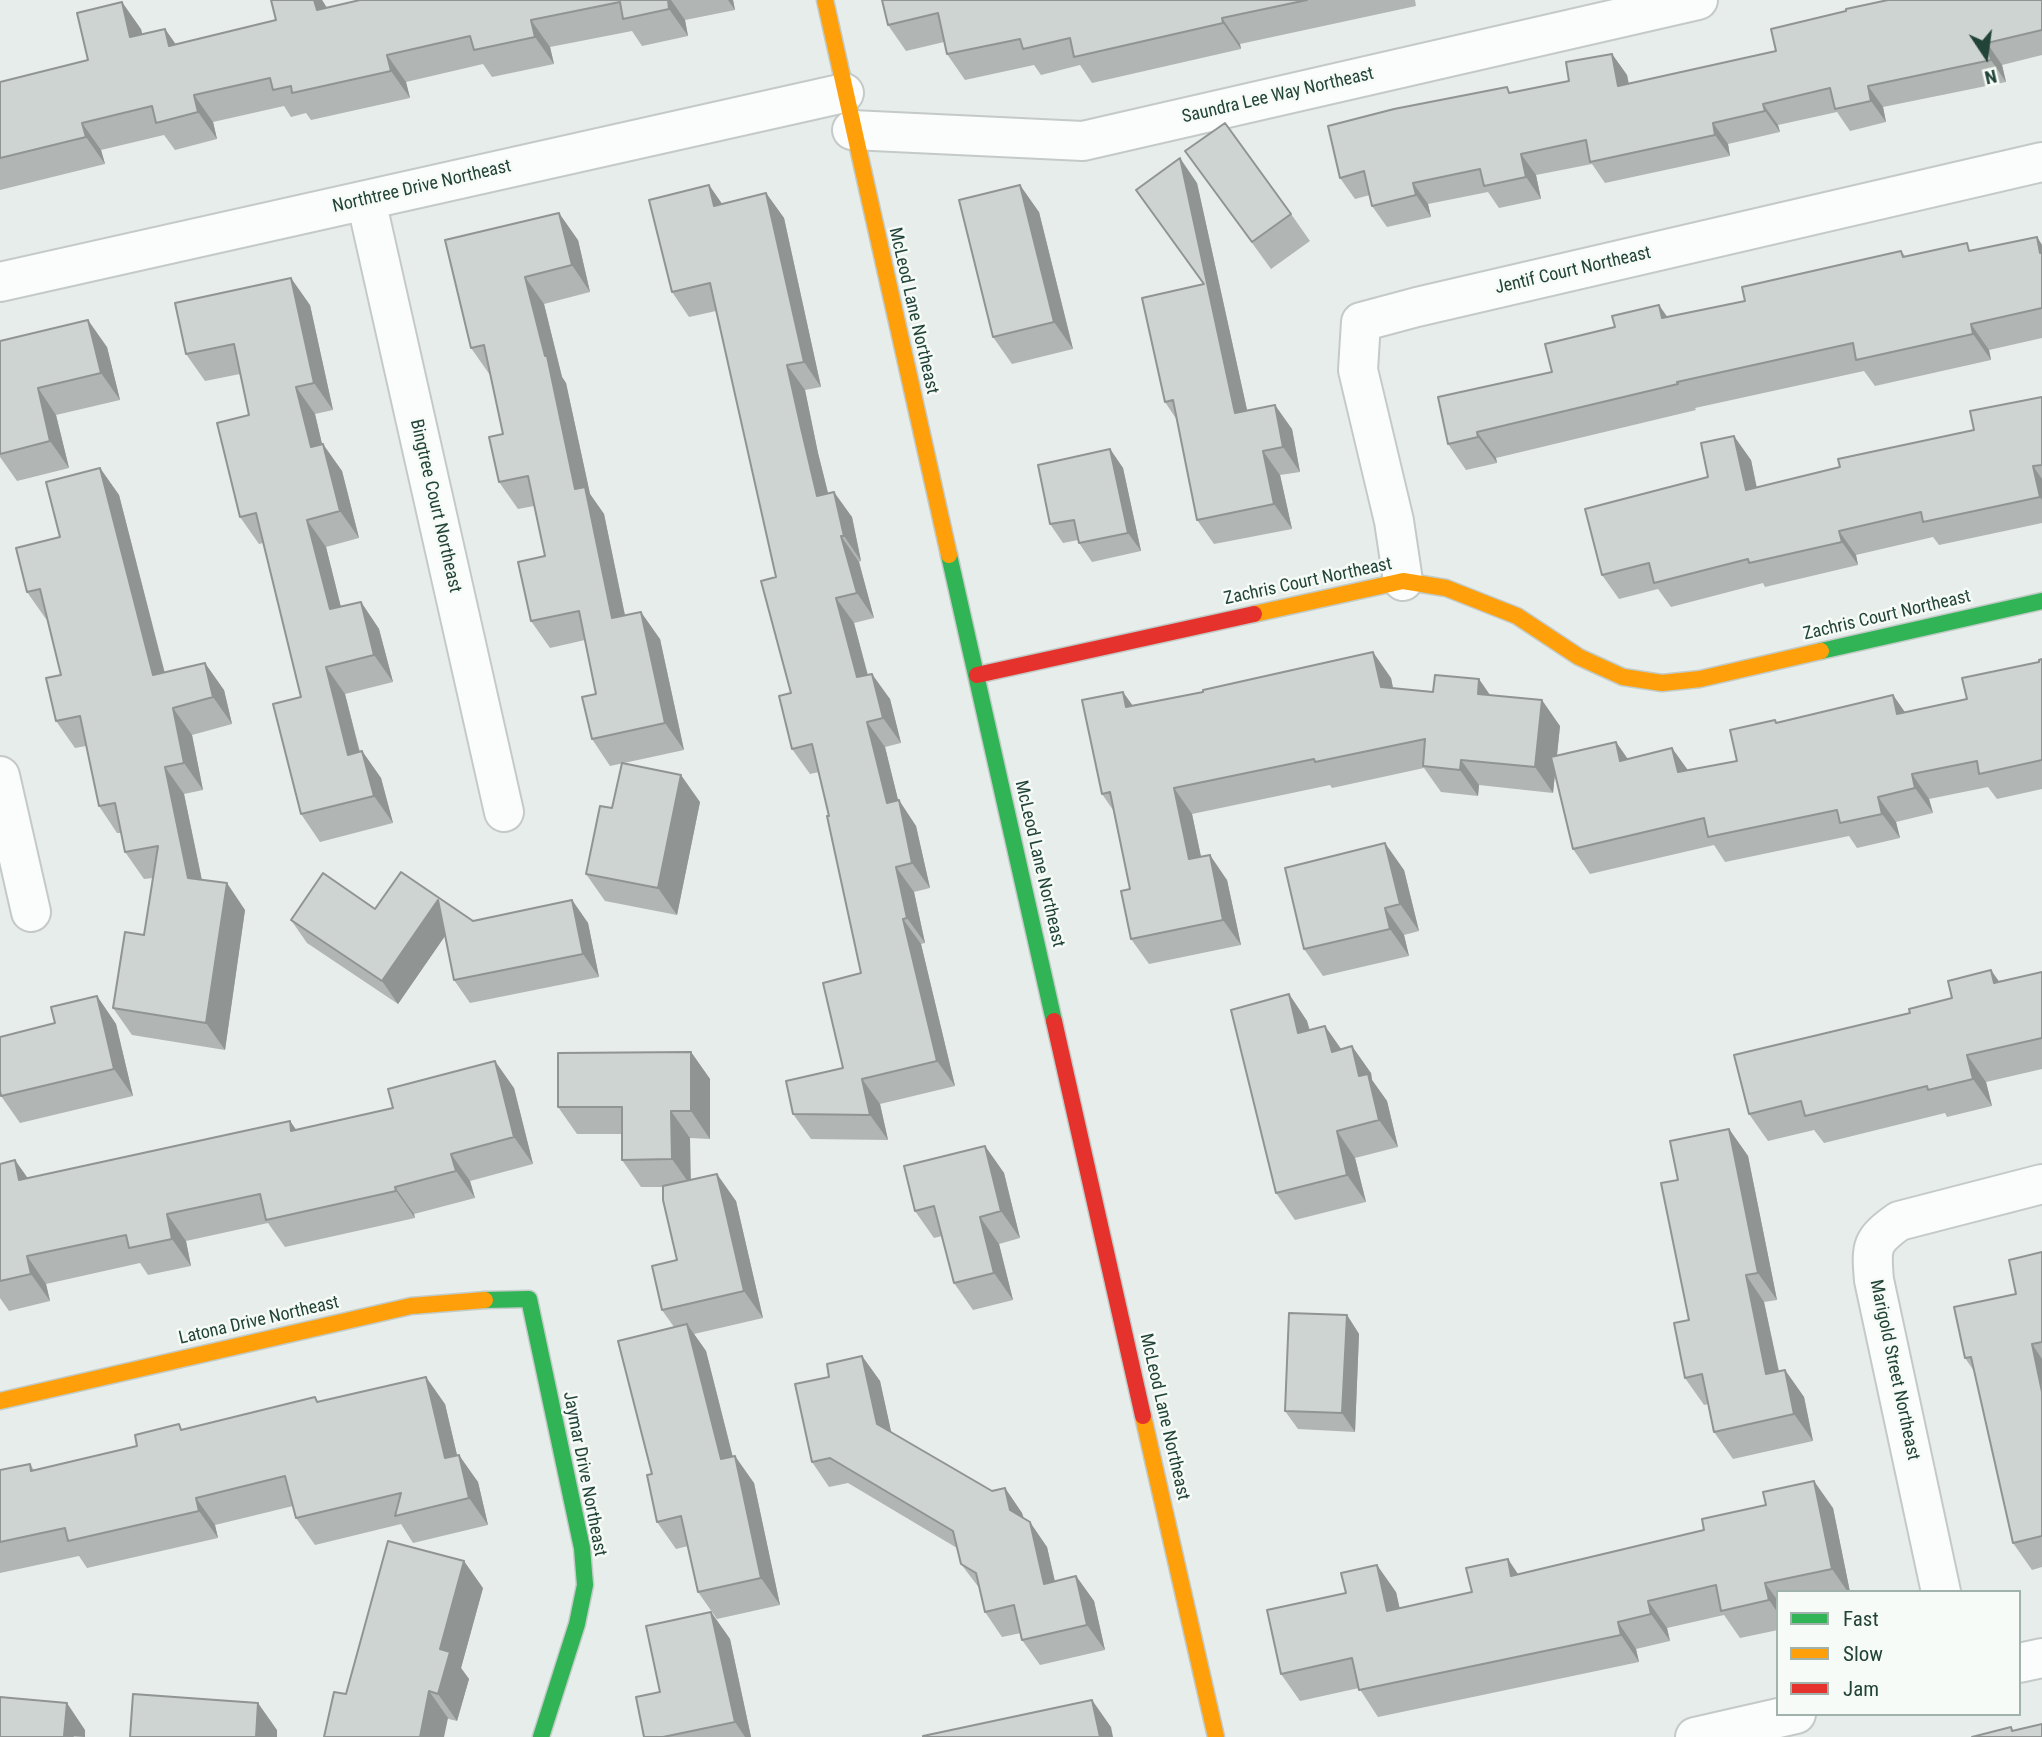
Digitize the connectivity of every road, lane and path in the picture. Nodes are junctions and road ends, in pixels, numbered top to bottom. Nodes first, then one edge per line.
1 (825, 0) edge
2 (1698, 0) edge
3 (844, 93) junction
4 (852, 130) junction
5 (2042, 162) edge
6 (366, 200) junction
7 (0, 282) edge
8 (1403, 580) junction
9 (2042, 601) edge
10 (977, 675) junction
11 (0, 776) edge
12 (504, 812) dead end
13 (31, 912) dead end
14 (2042, 1184) edge
15 (529, 1299) joint
16 (0, 1401) edge
17 (1941, 1590) edge
18 (2042, 1658) edge
19 (2021, 1663) edge
20 (1787, 1716) edge
21 (541, 1737) edge
22 (1216, 1737) edge
23 (1695, 1737) edge

1 - 3 street, McLeod Lane Northeast
2 - 4 street, Saundra Lee Way Northeast
3 - 4 street, McLeod Lane Northeast
3 - 6 street, Northtree Drive Northeast
4 - 10 street, McLeod Lane Northeast
5 - 8 street, Jentif Court Northeast
6 - 7 street, Northtree Drive Northeast
6 - 12 street, Bingtree Court Northeast
8 - 9 street, Zachris Court Northeast
8 - 10 street, Zachris Court Northeast
10 - 22 street, McLeod Lane Northeast
11 - 13 street
14 - 17 street, Marigold Street Northeast
15 - 16 street, Latona Drive Northeast
15 - 21 street, Jaymar Drive Northeast
18 - 19 street
20 - 23 street

